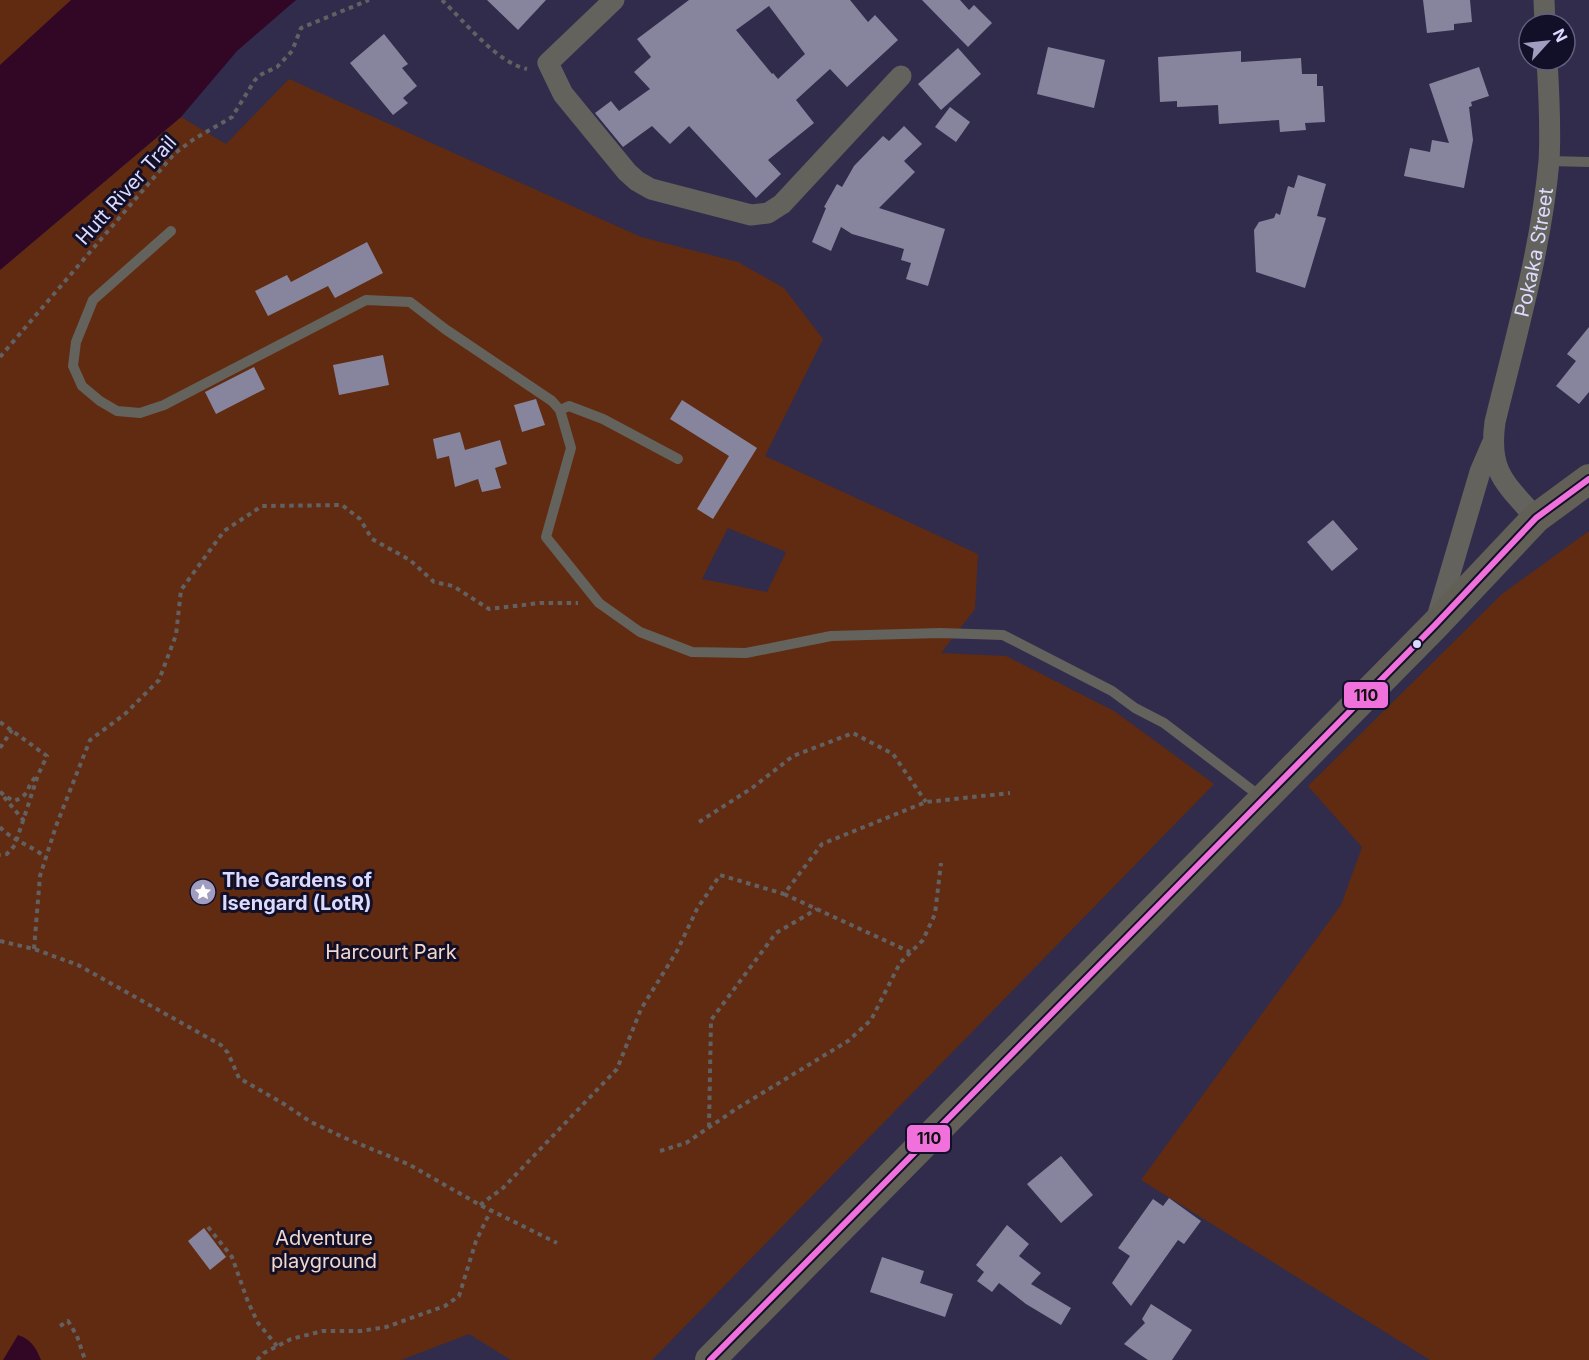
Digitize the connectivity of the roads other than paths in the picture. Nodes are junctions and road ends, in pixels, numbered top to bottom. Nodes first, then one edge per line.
1 (614, 0) edge
2 (1548, 72) edge
3 (901, 76) dead end
4 (1549, 161) junction
5 (1589, 162) edge
6 (171, 231) dead end
7 (560, 411) junction
8 (1492, 444) junction
9 (678, 459) dead end
10 (1589, 478) edge
11 (1536, 518) junction
12 (1435, 625) junction
13 (1262, 799) junction
14 (710, 1360) edge

1 - 3 street
2 - 4 street, Pokaka Street
4 - 5 lane
4 - 8 street, Pokaka Street
6 - 7 lane
7 - 9 lane
7 - 13 lane
8 - 11 street, Pokaka Street
8 - 12 street, Pokaka Street
10 - 11 street
11 - 12 street
12 - 13 street
13 - 14 street

